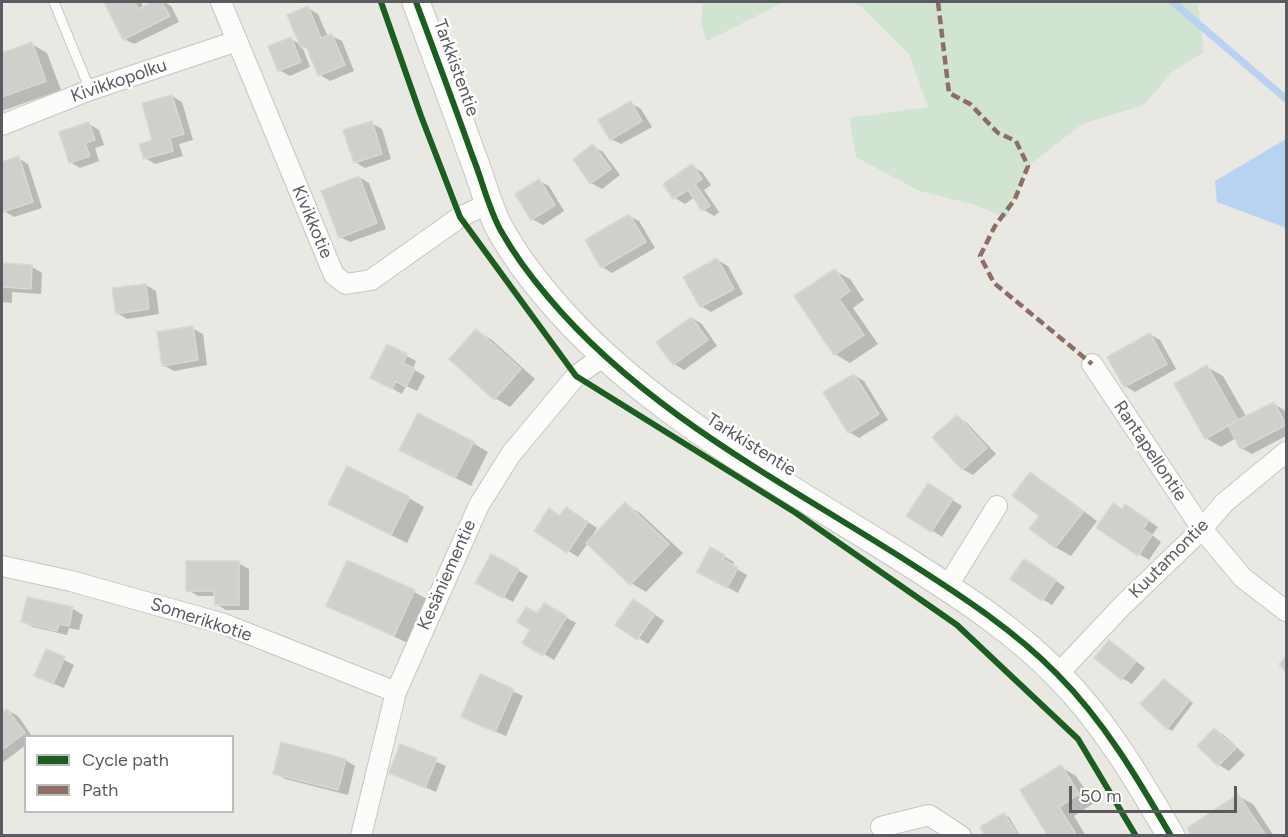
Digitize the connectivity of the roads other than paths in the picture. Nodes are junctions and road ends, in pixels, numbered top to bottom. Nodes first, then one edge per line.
1 (54, 2) edge
2 (221, 2) edge
3 (416, 2) edge
4 (237, 41) junction
5 (90, 90) junction
6 (2, 125) edge
7 (490, 203) junction
8 (605, 355) junction
9 (1092, 364) dead end
10 (1287, 452) edge
11 (997, 506) dead end
12 (1202, 530) junction
13 (2, 566) edge
14 (947, 587) junction
15 (1287, 611) edge
16 (1058, 674) junction
17 (396, 692) junction
18 (881, 827) dead end
19 (361, 836) edge
20 (961, 836) edge
21 (1171, 836) edge

1 - 5 lane
2 - 4 street, Kivikkotie
3 - 7 street, Tarkkistentie
4 - 5 street, Kivikkopolku
4 - 7 street, Kivikkotie
5 - 6 street, Kivikkopolku
7 - 8 street, Tarkkistentie
8 - 14 street, Tarkkistentie
8 - 17 street, Kesäniementie
9 - 12 street, Rantapellontie
10 - 12 street, Kuutamontie
11 - 14 street
12 - 15 street, Rantapellontie
12 - 16 street, Kuutamontie
13 - 17 street, Somerikkotie
14 - 16 street, Tarkkistentie
16 - 21 street, Tarkkistentie
17 - 19 street, Kesäniementie
18 - 20 street

